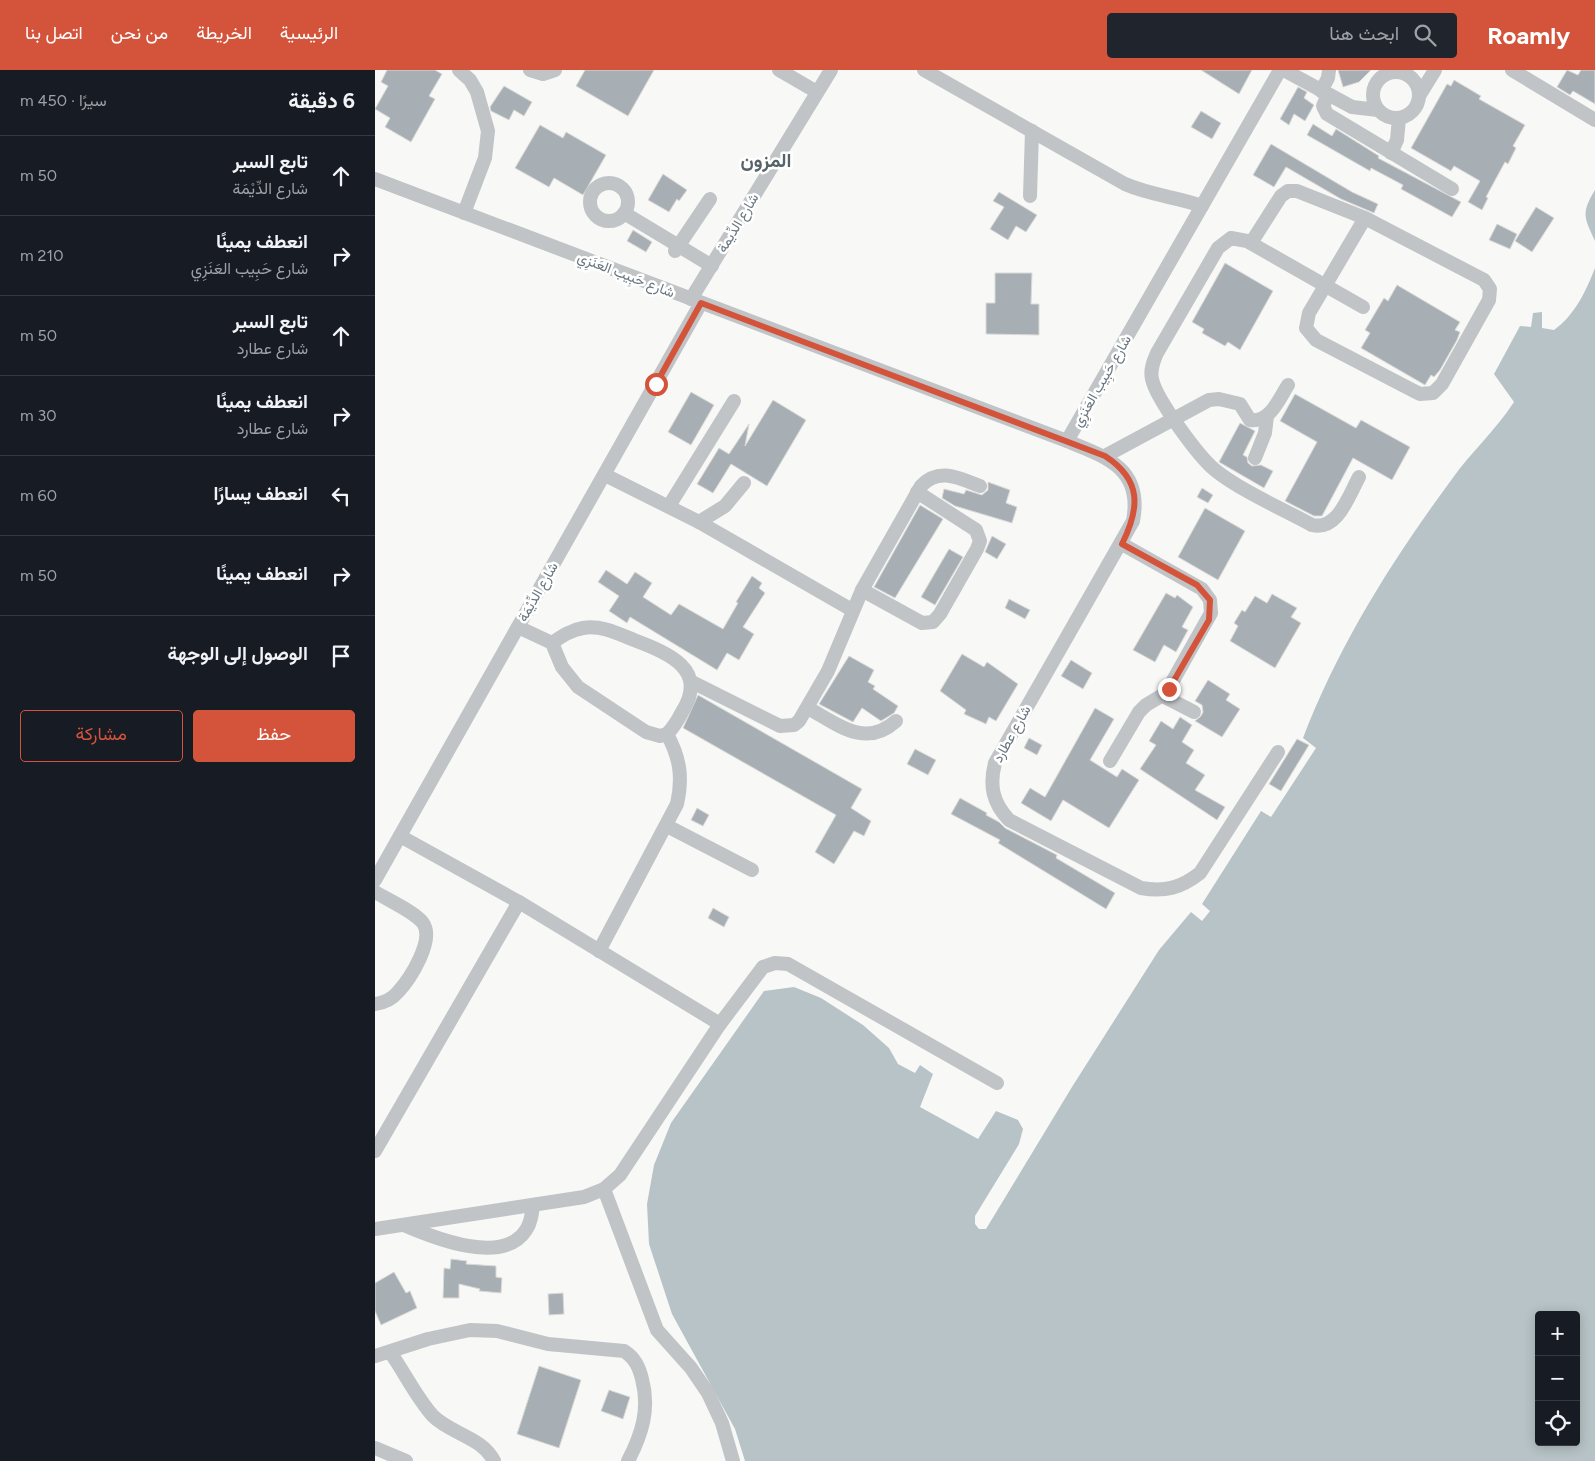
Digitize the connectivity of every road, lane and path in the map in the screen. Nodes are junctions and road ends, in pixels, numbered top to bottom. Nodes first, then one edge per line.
1 (459, 70) edge
2 (555, 70) edge
3 (779, 70) edge
4 (831, 70) edge
5 (924, 70) edge
6 (1280, 70) edge
7 (1284, 70) edge
8 (1329, 70) edge
9 (1435, 70) edge
10 (1512, 70) edge
11 (535, 71) edge
12 (1394, 71) edge
13 (817, 92) junction
14 (1325, 93) junction
15 (1419, 96) junction
16 (1377, 110) junction
17 (1399, 118) junction
18 (1595, 120) edge
19 (1032, 131) junction
20 (1391, 153) junction
21 (375, 180) edge
22 (1452, 189) dead end
23 (1030, 196) dead end
24 (710, 199) dead end
25 (1202, 206) junction
26 (464, 213) junction
27 (624, 213) dead end
28 (1365, 218) junction
29 (1251, 243) junction
30 (677, 248) junction
31 (712, 266) junction
32 (1324, 285) junction
33 (696, 301) junction
34 (1363, 307) dead end
35 (1288, 385) dead end
36 (733, 401) dead end
37 (1267, 416) junction
38 (1175, 418) junction
39 (1067, 441) junction
40 (1105, 456) junction
41 (1255, 458) dead end
42 (605, 475) junction
43 (1359, 477) dead end
44 (744, 483) dead end
45 (980, 486) dead end
46 (917, 492) junction
47 (669, 506) junction
48 (699, 522) junction
49 (1122, 544) junction
50 (862, 590) junction
51 (852, 610) junction
52 (518, 627) junction
53 (553, 643) junction
54 (692, 682) junction
55 (1163, 696) junction
56 (808, 708) junction
57 (1194, 712) dead end
58 (896, 721) dead end
59 (667, 734) junction
60 (1278, 752) dead end
61 (1110, 761) dead end
62 (667, 826) junction
63 (400, 836) junction
64 (752, 870) dead end
65 (375, 880) edge
66 (375, 892) edge
67 (519, 902) junction
68 (599, 951) junction
69 (375, 1004) edge
70 (720, 1024) junction
71 (997, 1082) dead end
72 (375, 1151) edge
73 (604, 1189) junction
74 (533, 1205) junction
75 (404, 1225) junction
76 (375, 1229) edge
77 (390, 1352) junction
78 (375, 1356) edge
79 (375, 1448) edge
80 (406, 1461) edge
81 (494, 1461) edge
82 (628, 1461) edge
83 (733, 1461) edge

1 - 26 street
2 - 11 street
3 - 13 street
4 - 13 street, شارع الدِّيمة
5 - 19 street
6 - 25 street, شارع حَبِيب العَنَزِي
7 - 14 street
8 - 14 street
9 - 15 street
10 - 18 street
12 - 15 street
12 - 16 street
13 - 31 street, شارع الدِّيمة
14 - 16 street
14 - 20 street
15 - 17 street
16 - 17 street
17 - 20 street
19 - 23 street
19 - 25 street
20 - 22 street
21 - 26 street, شارع حَبِيب العَنَزِي
24 - 30 street
25 - 39 street, شارع حَبِيب العَنَزِي
26 - 33 street, شارع حَبِيب العَنَزِي
27 - 30 street
28 - 29 street
28 - 32 street
28 - 32 street
29 - 32 street
29 - 38 street
30 - 31 street
31 - 33 street, شارع الدِّيمة
32 - 34 street
33 - 39 street, شارع حَبِيب العَنَزِي
33 - 42 street, شارع الدِّيْمَة
35 - 37 street
36 - 47 street
37 - 38 street
37 - 41 street
38 - 40 street
38 - 43 street
39 - 40 street, شارع عطارد
40 - 49 street, شارع عطارد
42 - 47 street
42 - 52 street, شارع الدِّيْمَة
44 - 48 street
45 - 46 street
46 - 50 street
46 - 50 street
47 - 48 street
48 - 51 street
49 - 55 street
49 - 60 street, شارع عطارد
50 - 51 street
51 - 56 street
52 - 53 street
52 - 63 street, شارع الدِّيْمَة
53 - 54 street
53 - 59 street
54 - 56 street
54 - 59 street
55 - 57 street
55 - 61 street
56 - 58 street
59 - 62 street
62 - 64 street
62 - 68 street
63 - 65 street, شارع الدِّيْمَة
63 - 67 street
66 - 69 street
67 - 68 street
67 - 72 street
68 - 70 street
70 - 71 street
70 - 73 street
73 - 74 street
73 - 83 street
74 - 75 street
74 - 75 street
75 - 76 street
77 - 78 street
77 - 81 street
77 - 82 street
79 - 80 street

